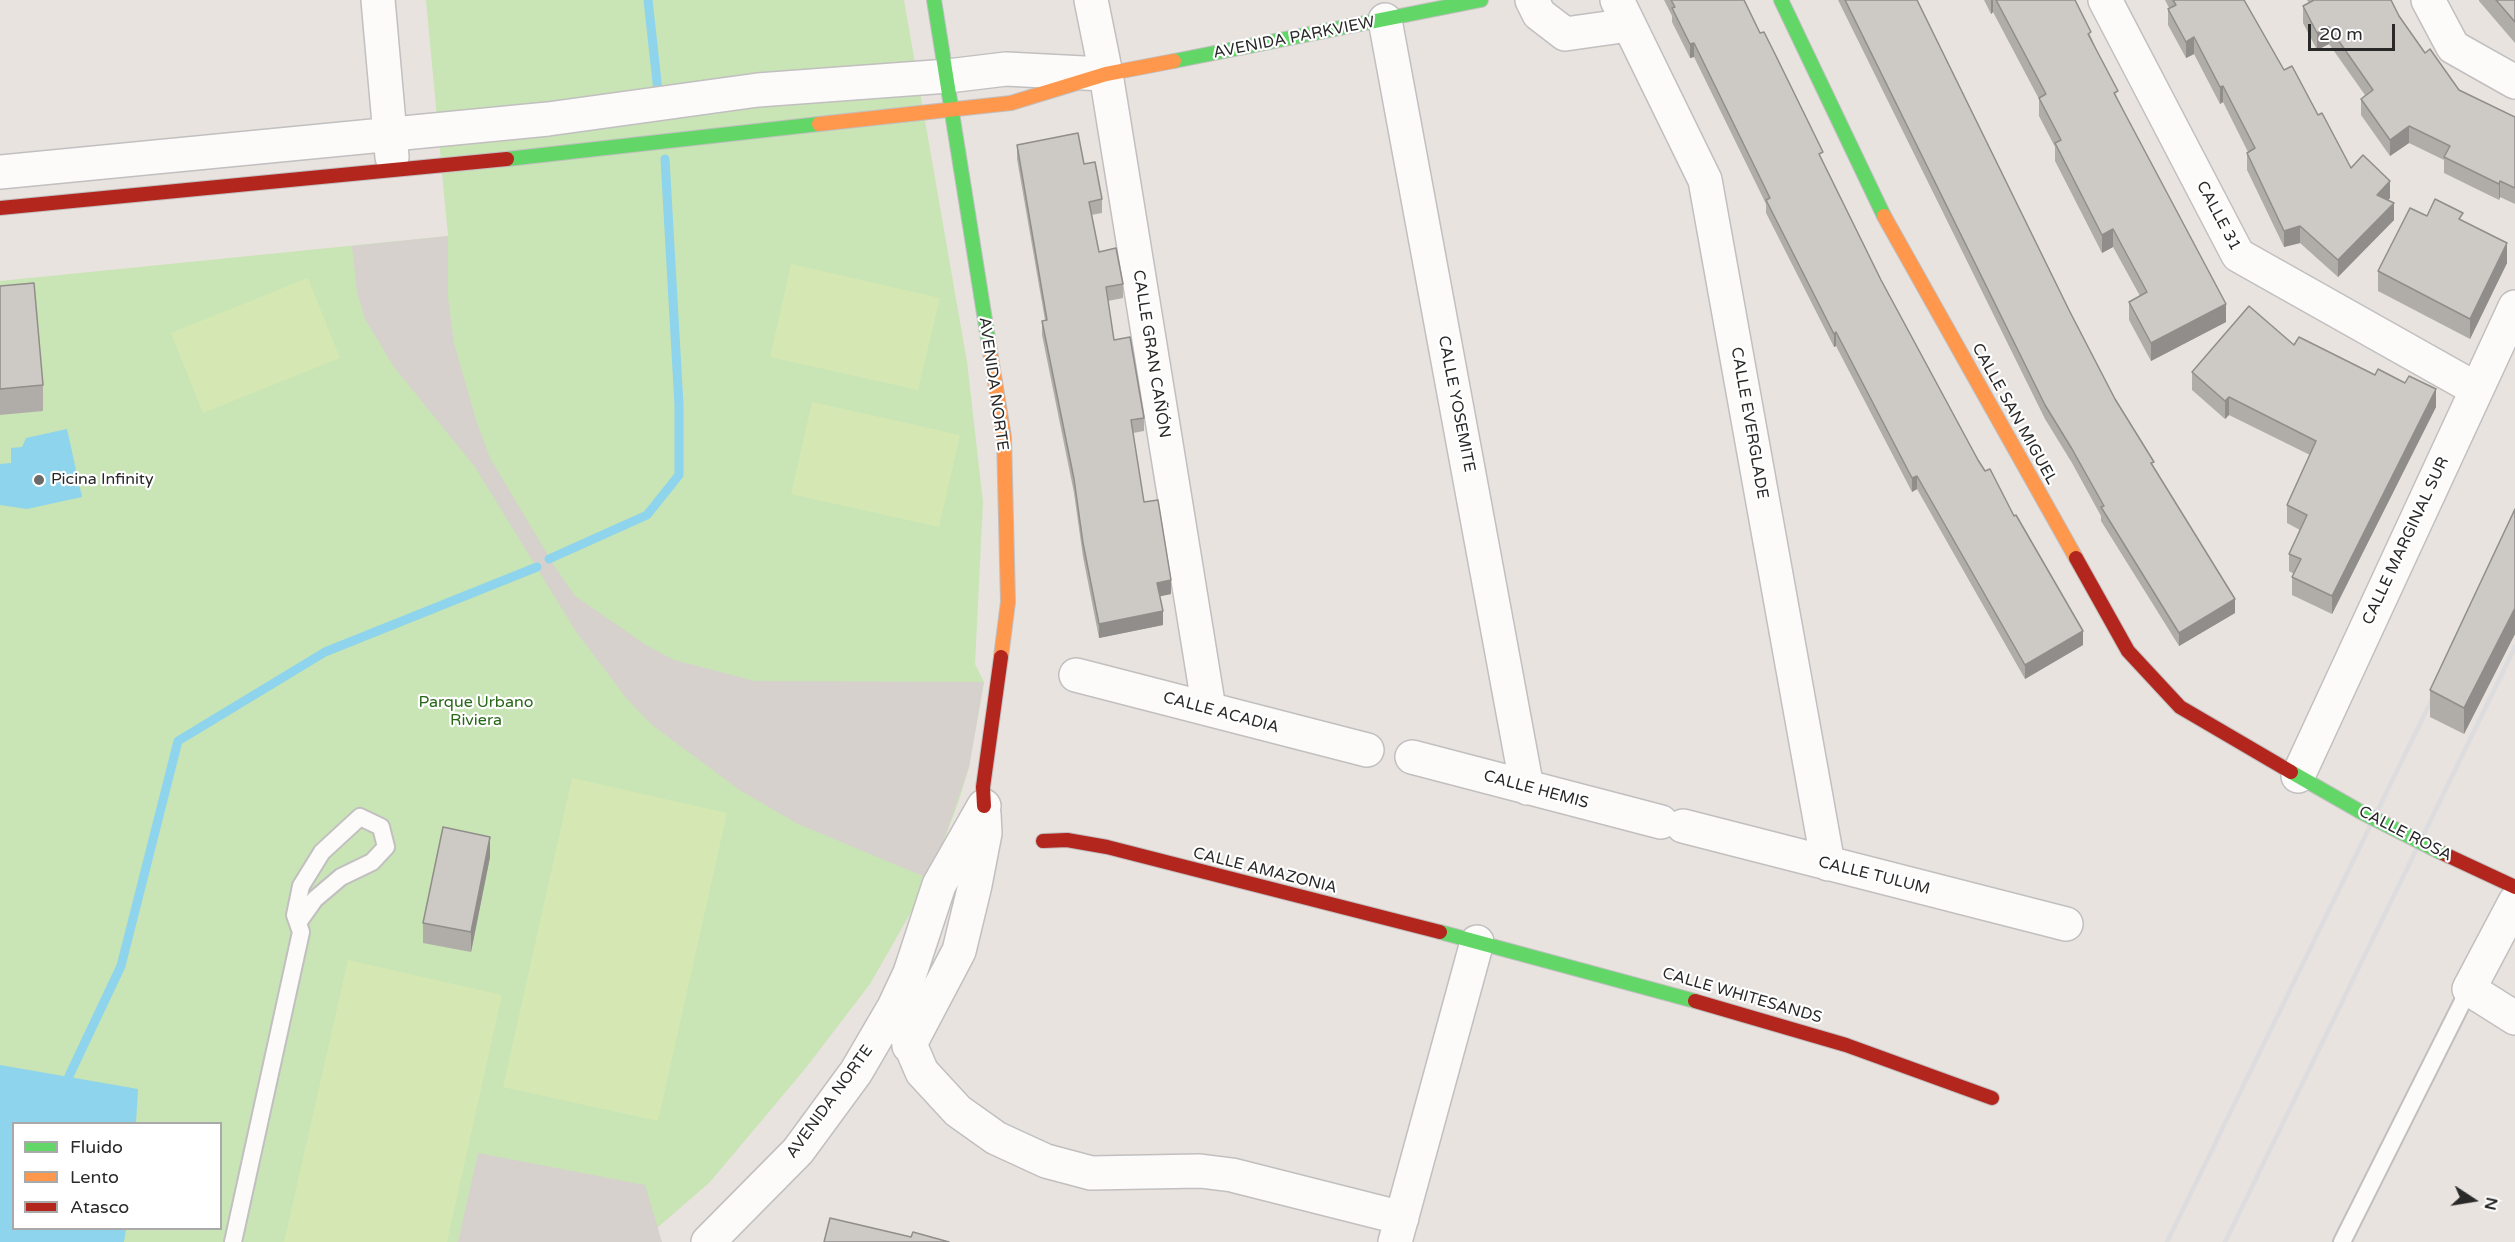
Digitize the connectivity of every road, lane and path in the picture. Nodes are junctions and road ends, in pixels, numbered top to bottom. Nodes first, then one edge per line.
1 (378, 0) edge
2 (934, 0) edge
3 (1091, 0) edge
4 (1481, 0) edge
5 (1532, 0) edge
6 (1781, 0) edge
7 (2105, 0) edge
8 (2428, 0) edge
9 (1623, 13) edge
10 (1385, 20) junction
11 (1106, 74) junction
12 (948, 76) junction
13 (2515, 82) edge
14 (950, 111) junction
15 (390, 135) junction
16 (393, 169) junction
17 (0, 172) edge
18 (0, 208) edge
19 (2515, 307) edge
20 (2476, 389) junction
21 (1076, 675) dead end
22 (1209, 709) junction
23 (1366, 750) dead end
24 (1412, 757) dead end
25 (2298, 776) junction
26 (1527, 788) junction
27 (984, 806) junction
28 (1672, 824) joint
29 (1043, 841) dead end
30 (1828, 864) junction
31 (2515, 887) edge
32 (2515, 902) edge
33 (298, 923) junction
34 (2066, 924) dead end
35 (1477, 942) junction
36 (2469, 989) junction
37 (894, 1007) junction
38 (2515, 1018) edge
39 (909, 1046) junction
40 (1992, 1098) dead end
41 (1399, 1230) edge
42 (233, 1242) edge
43 (708, 1242) edge
44 (2342, 1242) edge

1 - 15 street
2 - 12 street, AVENIDA NORTE
3 - 11 street, CALLE GRAN CAÑÓN
4 - 10 street, AVENIDA PARKVIEW
5 - 9 street
6 - 25 street, CALLE SAN MIGUEL
7 - 20 street, CALLE 31
8 - 13 street
9 - 30 street, CALLE EVERGLADE
10 - 11 street, AVENIDA PARKVIEW
10 - 26 street, CALLE YOSEMITE
11 - 12 street, AVENIDA PARKVIEW
11 - 14 street, AVENIDA PARKVIEW
11 - 22 street, CALLE GRAN CAÑÓN
12 - 14 street, AVENIDA NORTE
12 - 15 street, AVENIDA PARKVIEW
14 - 16 street, AVENIDA PARKVIEW
14 - 27 street, AVENIDA NORTE
15 - 16 street
15 - 17 street, AVENIDA PARKVIEW
16 - 18 street, AVENIDA PARKVIEW
19 - 20 street, CALLE MARGINAL SUR
20 - 25 street, CALLE MARGINAL SUR
21 - 22 street, CALLE ACADIA
22 - 23 street, CALLE ACADIA
24 - 26 street, CALLE HEMIS
25 - 31 street, CALLE ROSA, bridge
26 - 28 street, CALLE HEMIS
27 - 37 street, AVENIDA NORTE
27 - 39 street
28 - 30 street, CALLE TULUM
29 - 35 street, CALLE AMAZONIA
30 - 34 street, CALLE TULUM
32 - 36 street
33 - 33 lane
33 - 42 lane
35 - 40 street, CALLE WHITESANDS
35 - 41 street
36 - 38 street
36 - 44 lane
37 - 39 street
37 - 43 street, AVENIDA NORTE
39 - 41 street

